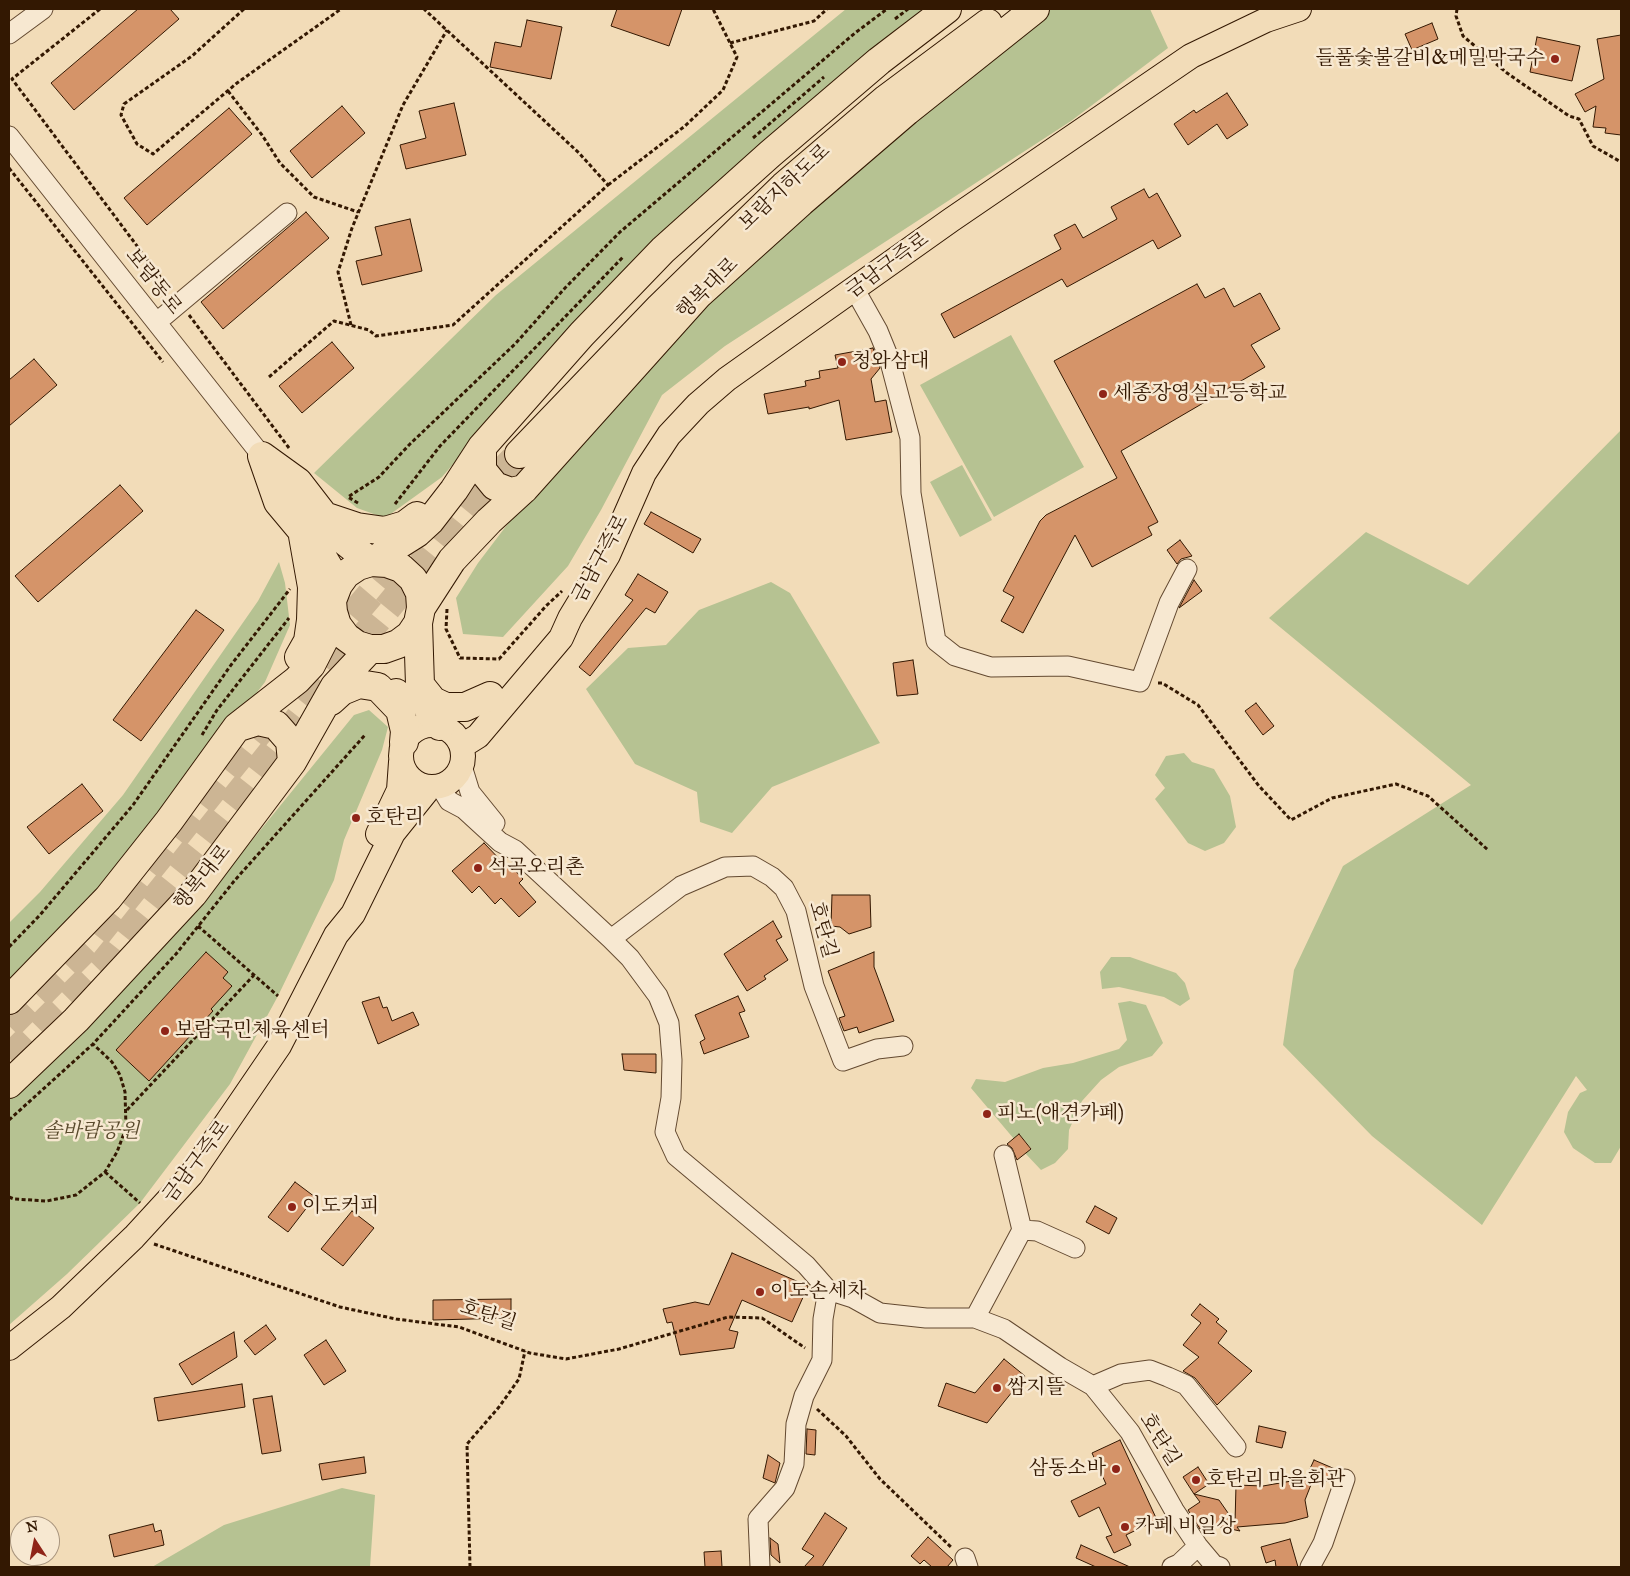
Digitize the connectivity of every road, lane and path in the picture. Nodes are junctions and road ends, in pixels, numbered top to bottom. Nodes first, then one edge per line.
1 (43, 9) edge
2 (100, 9) edge
3 (244, 9) edge
4 (341, 9) edge
5 (424, 9) edge
6 (713, 9) edge
7 (827, 9) edge
8 (887, 9) edge
9 (947, 9) edge
10 (967, 9) edge
11 (1007, 9) edge
12 (1035, 9) edge
13 (1299, 9) edge
14 (1457, 9) edge
15 (447, 30) junction
16 (9, 34) edge
17 (730, 43) junction
18 (228, 91) junction
19 (9, 136) edge
20 (1621, 162) edge
21 (9, 168) edge
22 (608, 185) junction
23 (358, 212) junction
24 (287, 213) dead end
25 (855, 290) junction
26 (180, 303) junction
27 (156, 322) junction
28 (350, 325) junction
29 (170, 370) dead end
30 (269, 377) dead end
31 (495, 448) junction
32 (292, 452) dead end
33 (262, 456) junction
34 (524, 489) junction
35 (348, 497) dead end
36 (324, 516) junction
37 (302, 532) junction
38 (371, 562) junction
39 (1186, 569) dead end
40 (292, 587) dead end
41 (333, 605) junction
42 (293, 613) dead end
43 (420, 615) junction
44 (570, 618) junction
45 (370, 649) junction
46 (1140, 682) junction
47 (420, 685) junction
48 (490, 696) junction
49 (400, 710) junction
50 (318, 714) junction
51 (440, 726) junction
52 (238, 727) junction
53 (198, 742) dead end
54 (403, 752) junction
55 (462, 756) junction
56 (292, 762) junction
57 (435, 787) junction
58 (516, 850) junction
59 (1488, 850) dead end
60 (198, 926) dead end
61 (336, 935) junction
62 (611, 939) junction
63 (9, 947) edge
64 (254, 975) junction
65 (278, 996) dead end
66 (9, 1000) edge
67 (93, 1044) dead end
68 (903, 1046) dead end
69 (9, 1084) edge
70 (126, 1111) junction
71 (1004, 1155) dead end
72 (105, 1172) junction
73 (9, 1197) edge
74 (14, 1199) junction
75 (140, 1203) dead end
76 (9, 1204) edge
77 (1022, 1230) junction
78 (134, 1237) junction
79 (1075, 1248) dead end
80 (828, 1290) junction
81 (975, 1318) junction
82 (9, 1348) edge
83 (524, 1351) junction
84 (822, 1360) junction
85 (1093, 1386) junction
86 (804, 1396) junction
87 (1236, 1447) dead end
88 (1344, 1479) dead end
89 (1198, 1546) junction
90 (967, 1562) edge
91 (1216, 1566) edge
92 (470, 1567) edge
93 (760, 1567) edge
94 (1172, 1567) edge
95 (1310, 1567) edge

1 - 16 street
2 - 26 path
3 - 18 path
4 - 18 path
5 - 15 path
6 - 17 path
7 - 17 path
8 - 35 path
9 - 31 highway
10 - 31 highway, 보람지하도로
11 - 31 highway, 보람지하도로
12 - 34 highway, 행복대로
13 - 25 main road, 금남구즉로
14 - 20 path
15 - 22 path
15 - 23 path
17 - 22 path
18 - 23 path
19 - 27 street, 보람동로
21 - 29 path
22 - 28 path
23 - 28 path
24 - 26 street
25 - 44 main road, 금남구즉로
25 - 46 street
26 - 27 street
26 - 32 path
27 - 33 street, 보람동로
28 - 30 path
31 - 34 highway
31 - 36 highway
31 - 38 highway
33 - 36 highway
33 - 37 highway
34 - 43 highway, 행복대로
36 - 38 highway
37 - 41 highway
37 - 52 highway
38 - 41 highway
38 - 43 highway
39 - 46 street
40 - 63 path
41 - 45 highway
41 - 52 highway
42 - 53 path
43 - 45 highway
43 - 47 highway
44 - 48 main road, 금남구즉로
44 - 55 main road, 금남구즉로
45 - 49 highway
45 - 50 highway, 행복대로
46 - 59 path
47 - 48 highway
47 - 51 highway
48 - 51 main road, 금남구즉로
49 - 50 highway
49 - 54 highway
50 - 56 highway, 행복대로
51 - 54 main road
51 - 55 main road
52 - 56 highway
52 - 66 highway
54 - 57 main road
54 - 61 main road, 금남구즉로
55 - 57 main road
55 - 58 street
56 - 69 highway, 행복대로
57 - 58 street
57 - 61 main road, 금남구즉로
58 - 62 street
60 - 64 path
61 - 78 main road, 금남구즉로
62 - 68 street, 호탄길
62 - 80 street
64 - 65 path
64 - 70 path
67 - 70 path
70 - 72 path
71 - 77 street
72 - 74 path
72 - 75 path
73 - 74 path
74 - 76 path
77 - 79 street
77 - 81 street
78 - 82 main road, 금남구즉로
78 - 83 path, 호탄길
80 - 81 street, 호탄길
80 - 84 street
81 - 85 street, 호탄길
83 - 84 path, 호탄길
83 - 92 path
84 - 86 street
85 - 87 street
85 - 89 street, 호탄길
86 - 90 path
86 - 93 street
88 - 95 street
89 - 91 street, 호탄길
89 - 94 street

